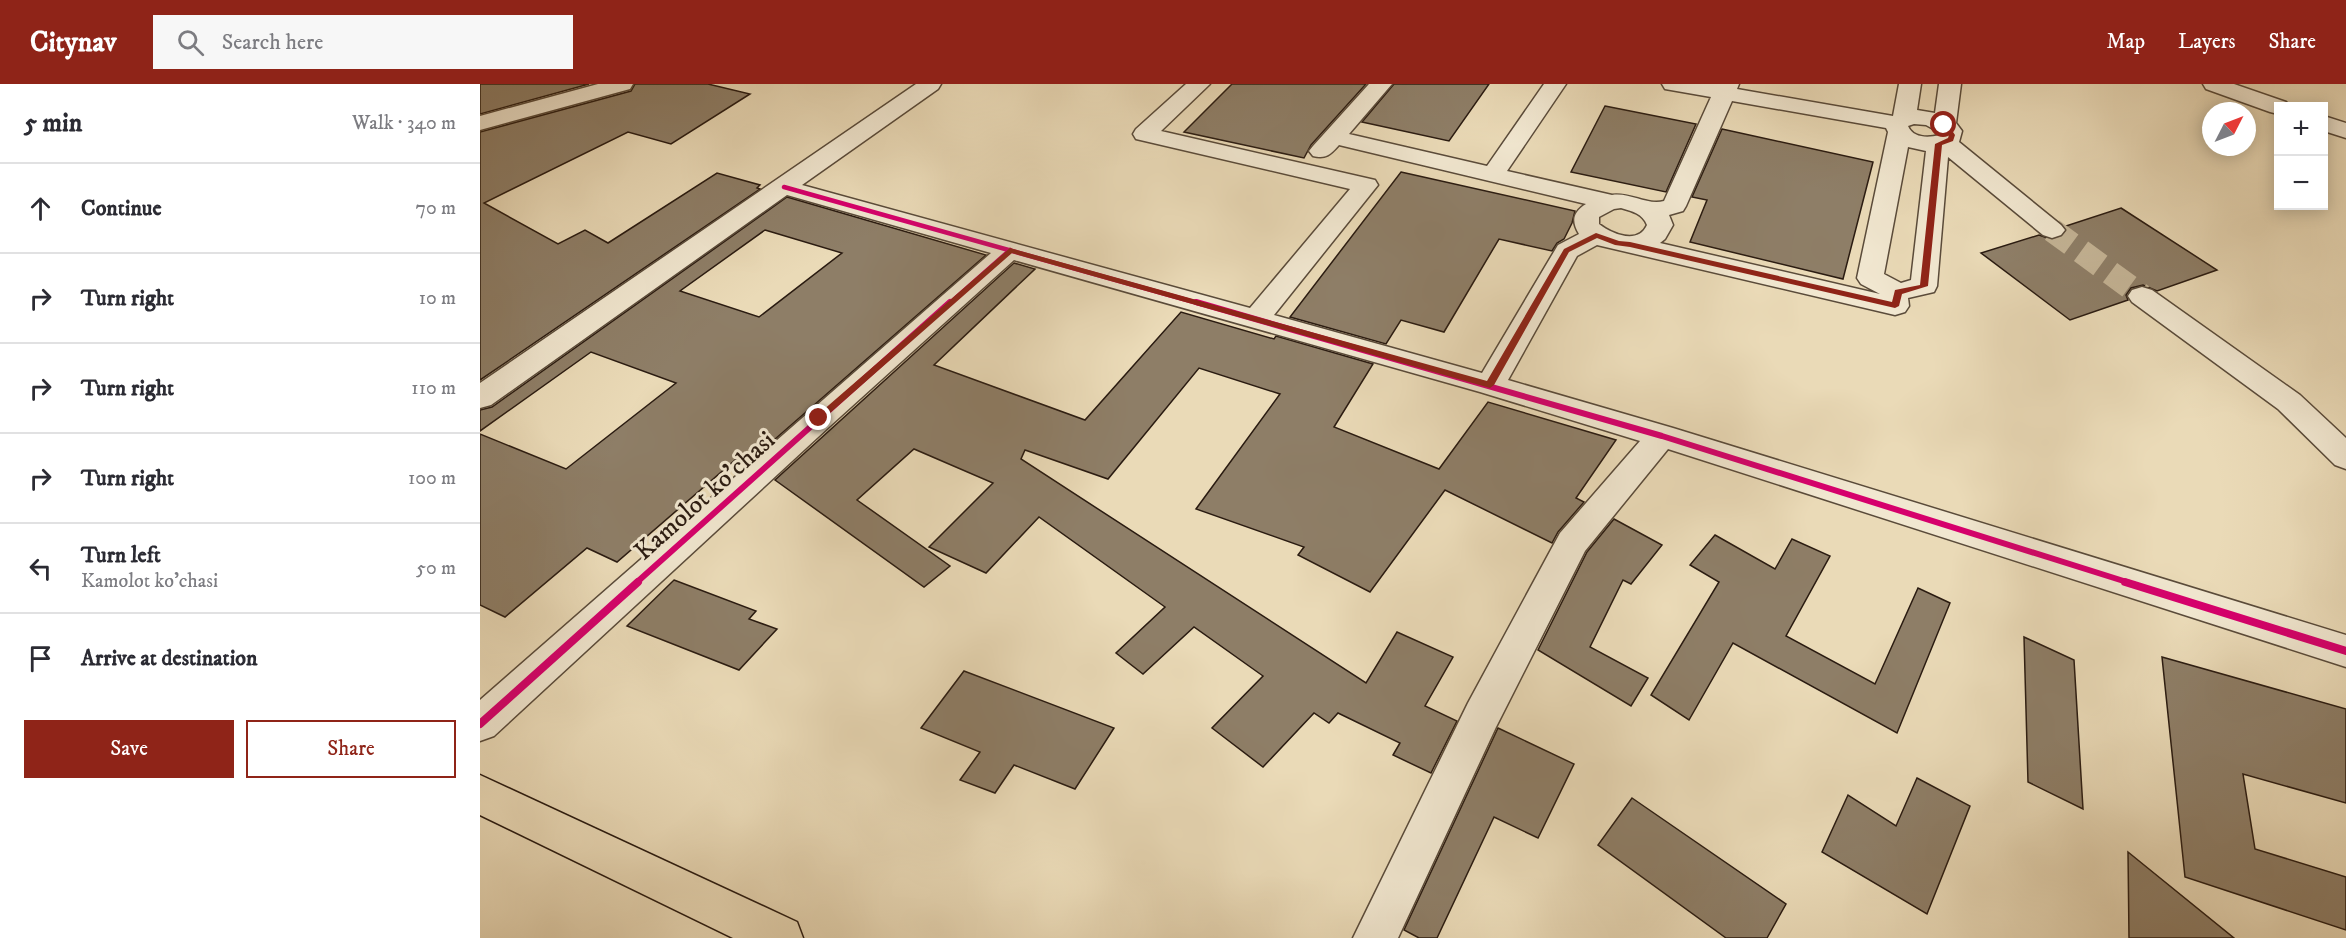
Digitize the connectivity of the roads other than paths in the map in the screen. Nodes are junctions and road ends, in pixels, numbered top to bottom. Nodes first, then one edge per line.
1 (622, 84) edge
2 (930, 84) edge
3 (1199, 84) edge
4 (1381, 84) edge
5 (1555, 84) edge
6 (1673, 84) edge
7 (1910, 84) edge
8 (1950, 84) edge
9 (2214, 84) edge
10 (1725, 89) edge
11 (2274, 106) edge
12 (480, 123) edge
13 (1900, 124) junction
14 (2328, 124) edge
15 (2346, 131) edge
16 (1333, 137) junction
17 (1943, 137) junction
18 (1304, 170) junction
19 (1493, 174) junction
20 (784, 187) junction
21 (1611, 202) junction
22 (1653, 212) junction
23 (2052, 230) tunnel mouth
24 (1596, 235) junction
25 (1630, 244) junction
26 (1010, 250) junction
27 (1898, 292) junction
28 (2142, 296) tunnel mouth
29 (1256, 320) junction
30 (1490, 385) junction
31 (480, 398) edge
32 (1662, 436) junction
33 (2346, 457) edge
34 (2346, 651) edge
35 (480, 724) edge
36 (480, 794) edge
37 (781, 938) edge
38 (1375, 938) edge

1 - 12 street
2 - 20 street
3 - 18 street
4 - 16 street
5 - 19 street
6 - 10 street
7 - 13 street
8 - 17 street
9 - 11 street
10 - 13 street
10 - 22 street
13 - 17 street
13 - 27 street
14 - 15 street
16 - 18 street
16 - 19 street
17 - 23 street
17 - 27 street
18 - 29 street
19 - 21 street
20 - 26 street
20 - 31 street
21 - 22 street
21 - 24 street
22 - 25 street
24 - 25 street
24 - 30 street
25 - 27 street
26 - 29 street
26 - 35 street, Kamolot ko'chasi
28 - 33 street
29 - 30 street
30 - 32 street
32 - 34 street
32 - 38 street
36 - 37 main road

